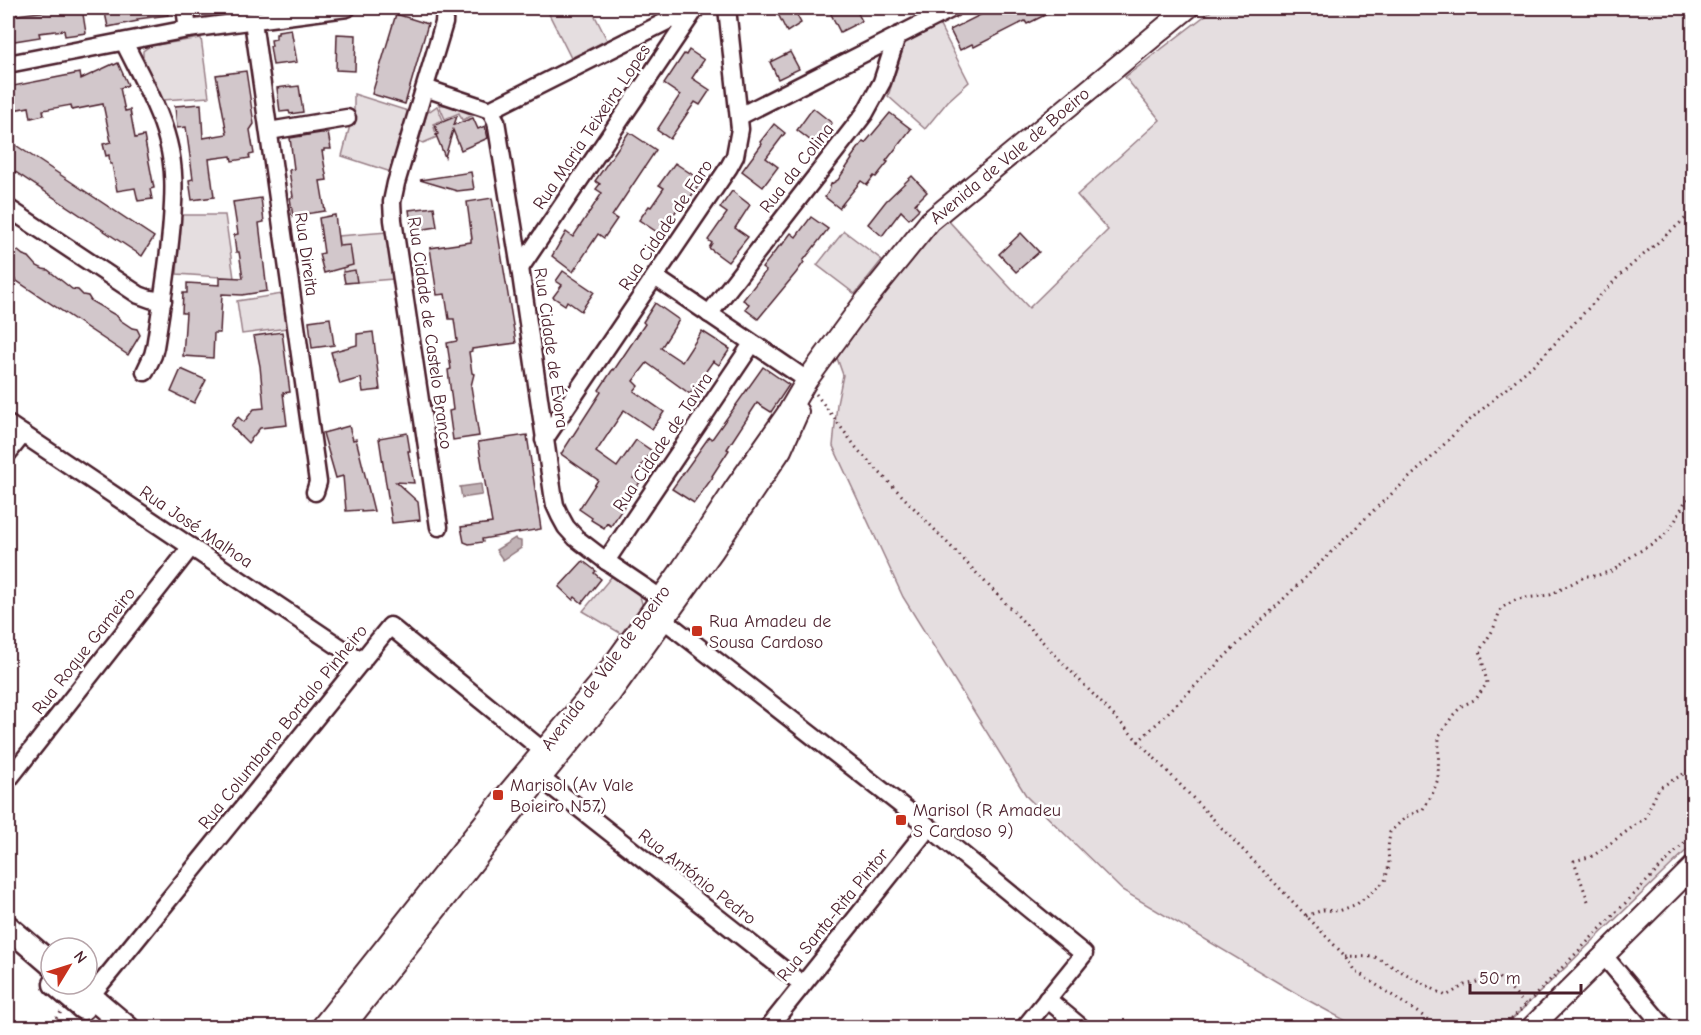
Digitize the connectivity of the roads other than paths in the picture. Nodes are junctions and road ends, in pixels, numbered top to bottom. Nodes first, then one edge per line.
1 (185, 8) edge
2 (347, 8) edge
3 (445, 8) edge
4 (694, 8) edge
5 (727, 8) edge
6 (953, 8) edge
7 (1188, 8) edge
8 (253, 21) junction
9 (188, 29) junction
10 (897, 36) junction
11 (124, 42) junction
12 (8, 64) edge
13 (425, 88) junction
14 (490, 110) junction
15 (740, 116) junction
16 (347, 118) dead end
17 (269, 131) junction
18 (8, 208) edge
19 (520, 268) junction
20 (655, 277) junction
21 (163, 301) junction
22 (709, 314) junction
23 (752, 344) junction
24 (145, 372) dead end
25 (807, 380) junction
26 (8, 424) edge
27 (22, 434) junction
28 (544, 440) junction
29 (8, 453) edge
30 (315, 492) dead end
31 (439, 527) dead end
32 (191, 547) junction
33 (606, 561) junction
34 (663, 609) junction
35 (362, 662) junction
36 (549, 756) junction
37 (534, 773) junction
38 (8, 780) edge
39 (929, 827) junction
40 (1694, 866) edge
41 (8, 927) edge
42 (8, 945) edge
43 (39, 954) edge
44 (1604, 956) junction
45 (39, 971) edge
46 (99, 976) edge
47 (802, 984) junction
48 (82, 996) edge
49 (1047, 999) junction
50 (106, 1028) edge
51 (128, 1028) edge
52 (321, 1028) edge
53 (343, 1028) edge
54 (768, 1028) edge
55 (1024, 1028) edge
56 (1082, 1028) edge
57 (1531, 1028) edge
58 (1665, 1028) edge

1 - 9 street
2 - 8 street
3 - 13 street, Rua Cidade de Castelo Branco
4 - 14 street
4 - 19 street, Rua Maria Teixeira Lopes
5 - 15 street, Rua Cidade de Faro
6 - 10 street
7 - 25 street, Avenida de Vale de Boeiro
8 - 9 street
8 - 17 street, Rua Direita
9 - 11 street
10 - 15 street
10 - 22 street, Rua da Colina
11 - 12 street
11 - 21 street
13 - 14 street
13 - 31 street, Rua Cidade de Castelo Branco
14 - 19 street, Rua Cidade de Évora
15 - 20 street, Rua Cidade de Faro
16 - 17 street
17 - 30 street, Rua Direita
18 - 21 street
19 - 28 street, Rua Cidade de Évora
20 - 22 street
20 - 28 street, Rua Cidade de Faro
21 - 24 street
22 - 23 street
23 - 25 street
23 - 33 street, Rua Cidade de Tavira
25 - 34 street, Avenida de Vale de Boeiro
26 - 27 street, Rua José Malhoa
27 - 29 street
27 - 32 street, Rua José Malhoa
28 - 33 street, Rua Cidade de Évora
32 - 35 street, Rua José Malhoa
32 - 38 street, Rua Roque Gameiro
33 - 34 street, Rua Cidade de Évora
34 - 36 street, Avenida de Vale de Boeiro
34 - 39 street, Rua Cidade de Évora
35 - 36 street, Rua Columbano Bordalo Pinheiro
35 - 46 street, Rua Columbano Bordalo Pinheiro
36 - 37 street, Avenida de Vale de Boeiro
37 - 47 street, Rua António Pedro
37 - 52 street, Avenida de Vale de Boeiro
37 - 53 street, Avenida de Vale de Boeiro
39 - 47 street, Rua Santa-Rita Pintor
39 - 49 street, Rua Cidade de Évora
40 - 44 street
41 - 43 main road
42 - 45 main road
44 - 57 street
44 - 58 street
47 - 54 street, Rua Santa-Rita Pintor
48 - 50 main road
48 - 51 main road
49 - 55 street
49 - 56 street

